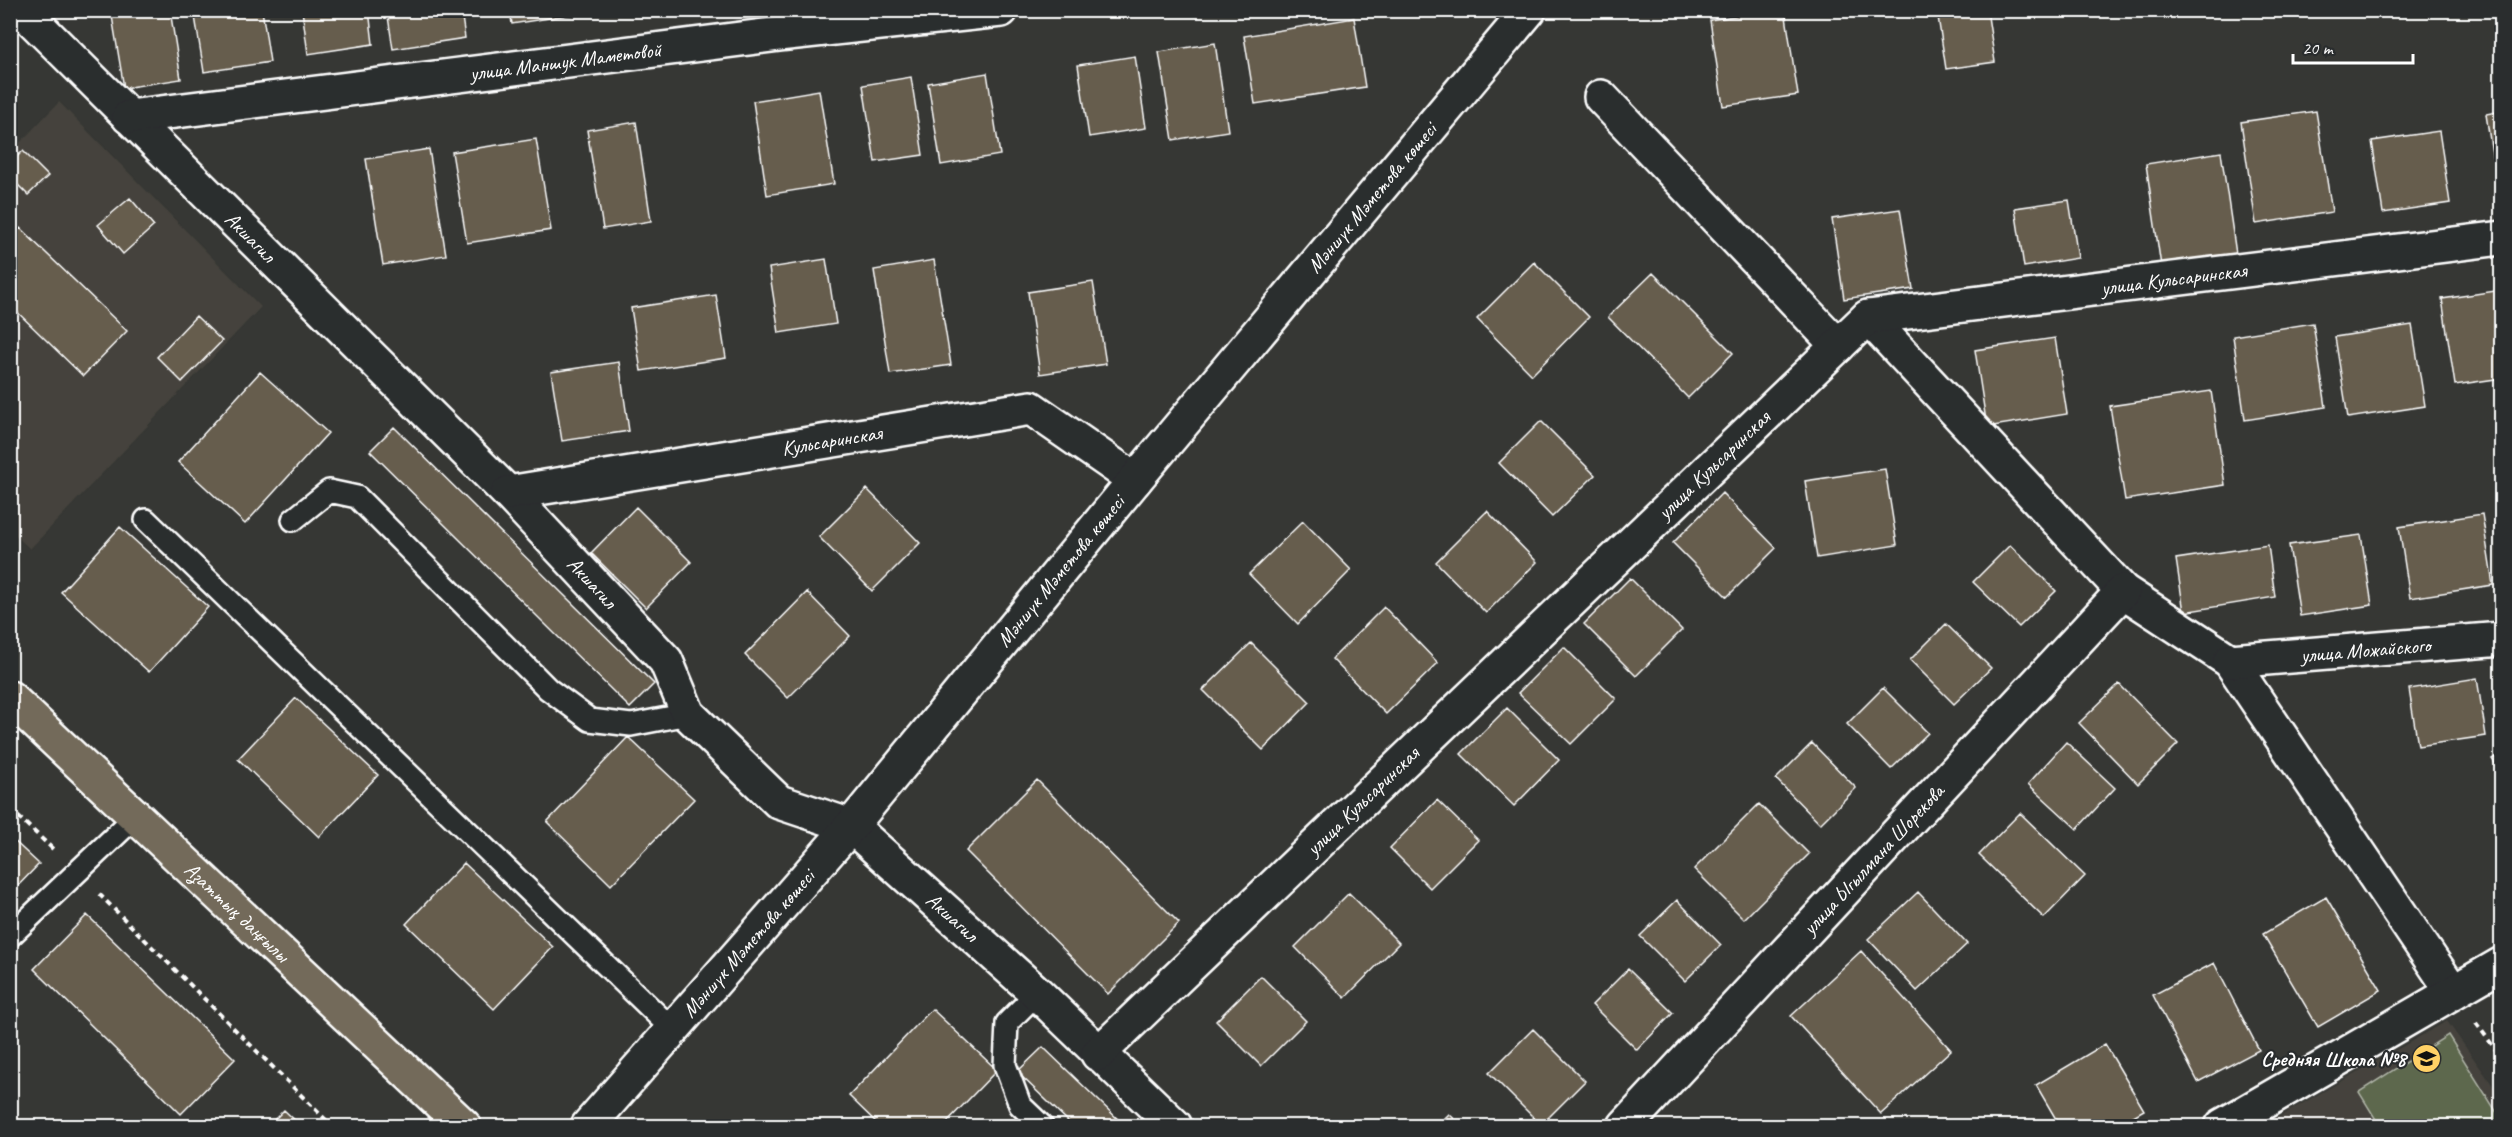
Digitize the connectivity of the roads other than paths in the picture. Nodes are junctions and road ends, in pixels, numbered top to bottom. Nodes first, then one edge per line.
1 (22, 10) edge
2 (1001, 10) edge
3 (1529, 10) edge
4 (778, 22) edge
5 (1601, 97) dead end
6 (129, 117) junction
7 (2502, 238) edge
8 (1868, 317) junction
9 (1838, 346) junction
10 (1135, 480) junction
11 (507, 493) junction
12 (146, 520) dead end
13 (293, 520) dead end
14 (2123, 591) junction
15 (2502, 639) edge
16 (2230, 661) junction
17 (10, 698) edge
18 (688, 714) junction
19 (136, 816) junction
20 (852, 826) junction
21 (10, 936) edge
22 (2502, 964) edge
23 (2453, 992) junction
24 (1037, 993) junction
25 (673, 1030) junction
26 (1098, 1054) junction
27 (464, 1126) edge
28 (588, 1126) edge
29 (1042, 1126) edge
30 (1175, 1126) edge
31 (1624, 1126) edge
32 (2222, 1126) edge

1 - 6 street, Акшагил
2 - 4 street, улица Маншук Маметовой
3 - 10 street, Мәншүк Мәметова көшесі
4 - 6 street, улица Маншук Маметовой
5 - 9 street
6 - 11 street, Акшагил
7 - 8 street, улица Кульсаринская
8 - 9 street, улица Кульсаринская
8 - 14 street
9 - 26 street, улица Кульсаринская
10 - 11 street, Кульсаринская
10 - 20 street, Мәншүк Мәметова көшесі
11 - 18 street, Акшагил
12 - 25 lane
13 - 18 lane
14 - 16 street
14 - 31 street, улица Ыгылмана Шорекова
15 - 16 street, улица Можайского
16 - 23 street
17 - 19 main road, Азаттық даңғылы
18 - 20 street, Акшагил
19 - 21 lane
19 - 27 main road, Азаттық даңғылы
20 - 24 street, Акшагил
20 - 25 street, Мәншүк Мәметова көшесі
22 - 23 street
23 - 32 street
24 - 26 street, Акшагил
24 - 29 lane
25 - 28 street, Мәншүк Мәметова көшесі
26 - 30 street, Акшагил

